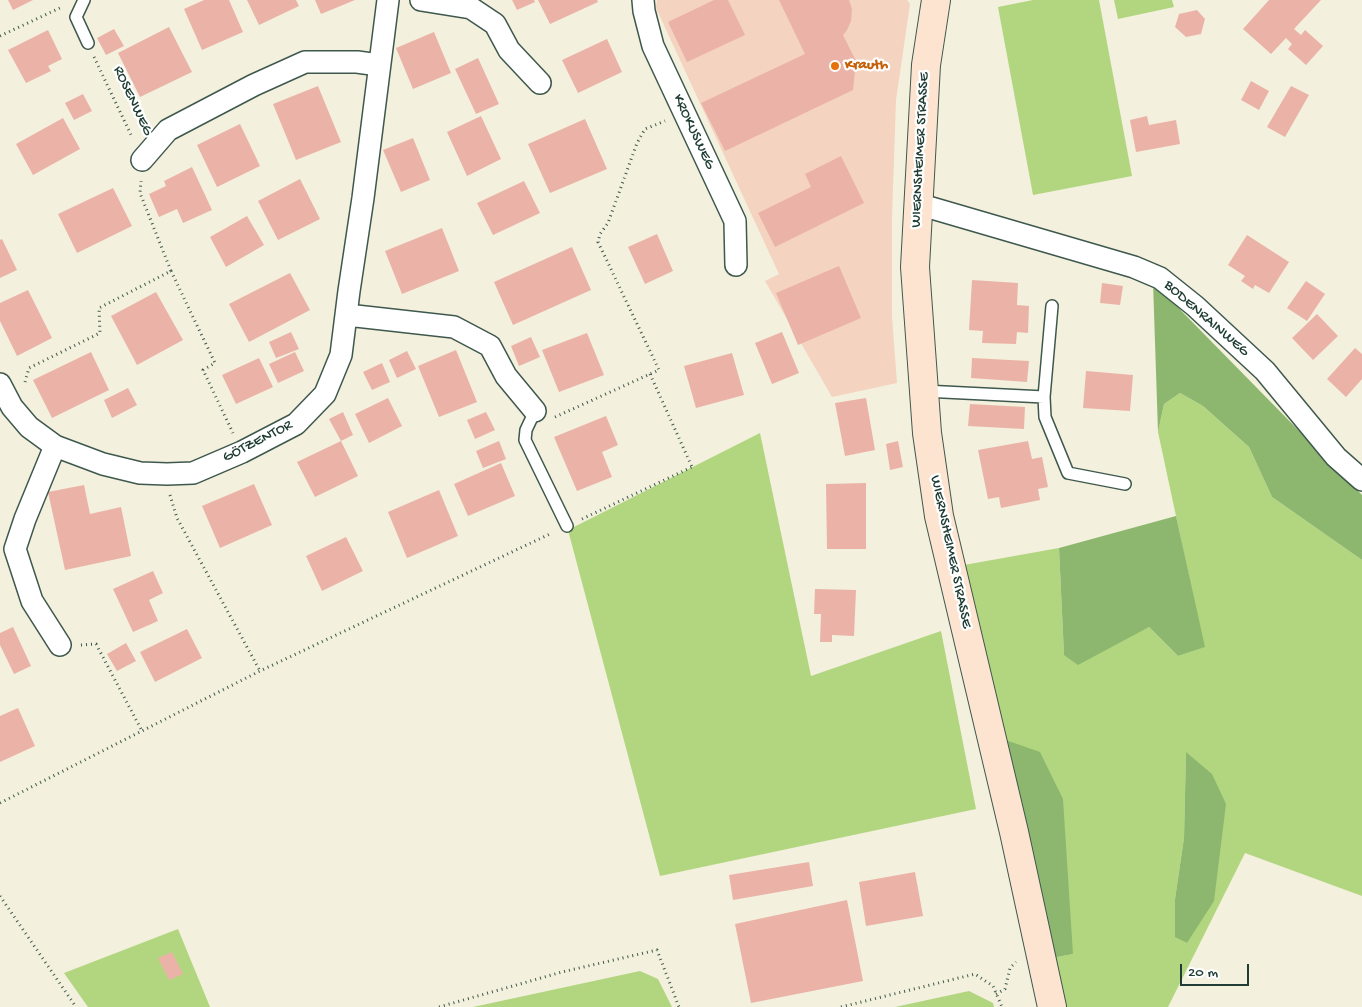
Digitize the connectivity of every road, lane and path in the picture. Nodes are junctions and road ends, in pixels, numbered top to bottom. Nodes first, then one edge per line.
1 (388, 0) edge
2 (421, 0) edge
3 (643, 0) edge
4 (936, 0) edge
5 (84, 1) edge
6 (0, 36) edge
7 (88, 43) joint
8 (380, 65) junction
9 (540, 83) dead end
10 (684, 113) junction
11 (142, 160) junction
12 (918, 204) junction
13 (736, 265) dead end
14 (171, 272) junction
15 (1052, 306) dead end
16 (347, 315) junction
17 (650, 374) junction
18 (0, 384) edge
19 (924, 391) junction
20 (1044, 397) junction
21 (12, 407) junction
22 (535, 411) junction
23 (55, 446) junction
24 (242, 452) junction
25 (167, 474) junction
26 (1362, 480) edge
27 (1125, 484) dead end
28 (567, 526) junction
29 (60, 645) joint
30 (260, 671) junction
31 (142, 731) junction
32 (0, 803) edge
33 (0, 896) edge
34 (1017, 962) dead end
35 (996, 994) junction
36 (76, 1007) edge
37 (439, 1007) edge
38 (679, 1007) edge
39 (841, 1007) edge
40 (1002, 1007) edge
41 (1052, 1007) edge

1 - 8 street, GÖTZENTOR
2 - 9 street
3 - 10 street, KROKUSWEG
4 - 12 main road, WIERNSHEIMER STRASSE
5 - 6 path
5 - 7 lane
7 - 11 path, ROSENWEG
8 - 11 street
8 - 16 street, GÖTZENTOR
10 - 13 street, KROKUSWEG
10 - 17 path
11 - 14 path, ROSENWEG
12 - 19 main road, WIERNSHEIMER STRASSE
12 - 26 street, BODENRAINWEG
14 - 21 path
14 - 24 path, ROSENWEG
15 - 20 lane
16 - 22 street
16 - 24 street, GÖTZENTOR
17 - 22 path
17 - 28 path
18 - 21 street, GÖTZENTOR
19 - 20 lane
19 - 41 main road, WIERNSHEIMER STRASSE
20 - 27 lane
21 - 23 street, GÖTZENTOR
22 - 28 lane
23 - 25 street, GÖTZENTOR
23 - 29 street
24 - 25 street, GÖTZENTOR
25 - 30 path
28 - 30 path
29 - 31 path
30 - 31 path
31 - 32 path
33 - 36 path
34 - 35 path
35 - 39 path
35 - 40 path
37 - 38 path

